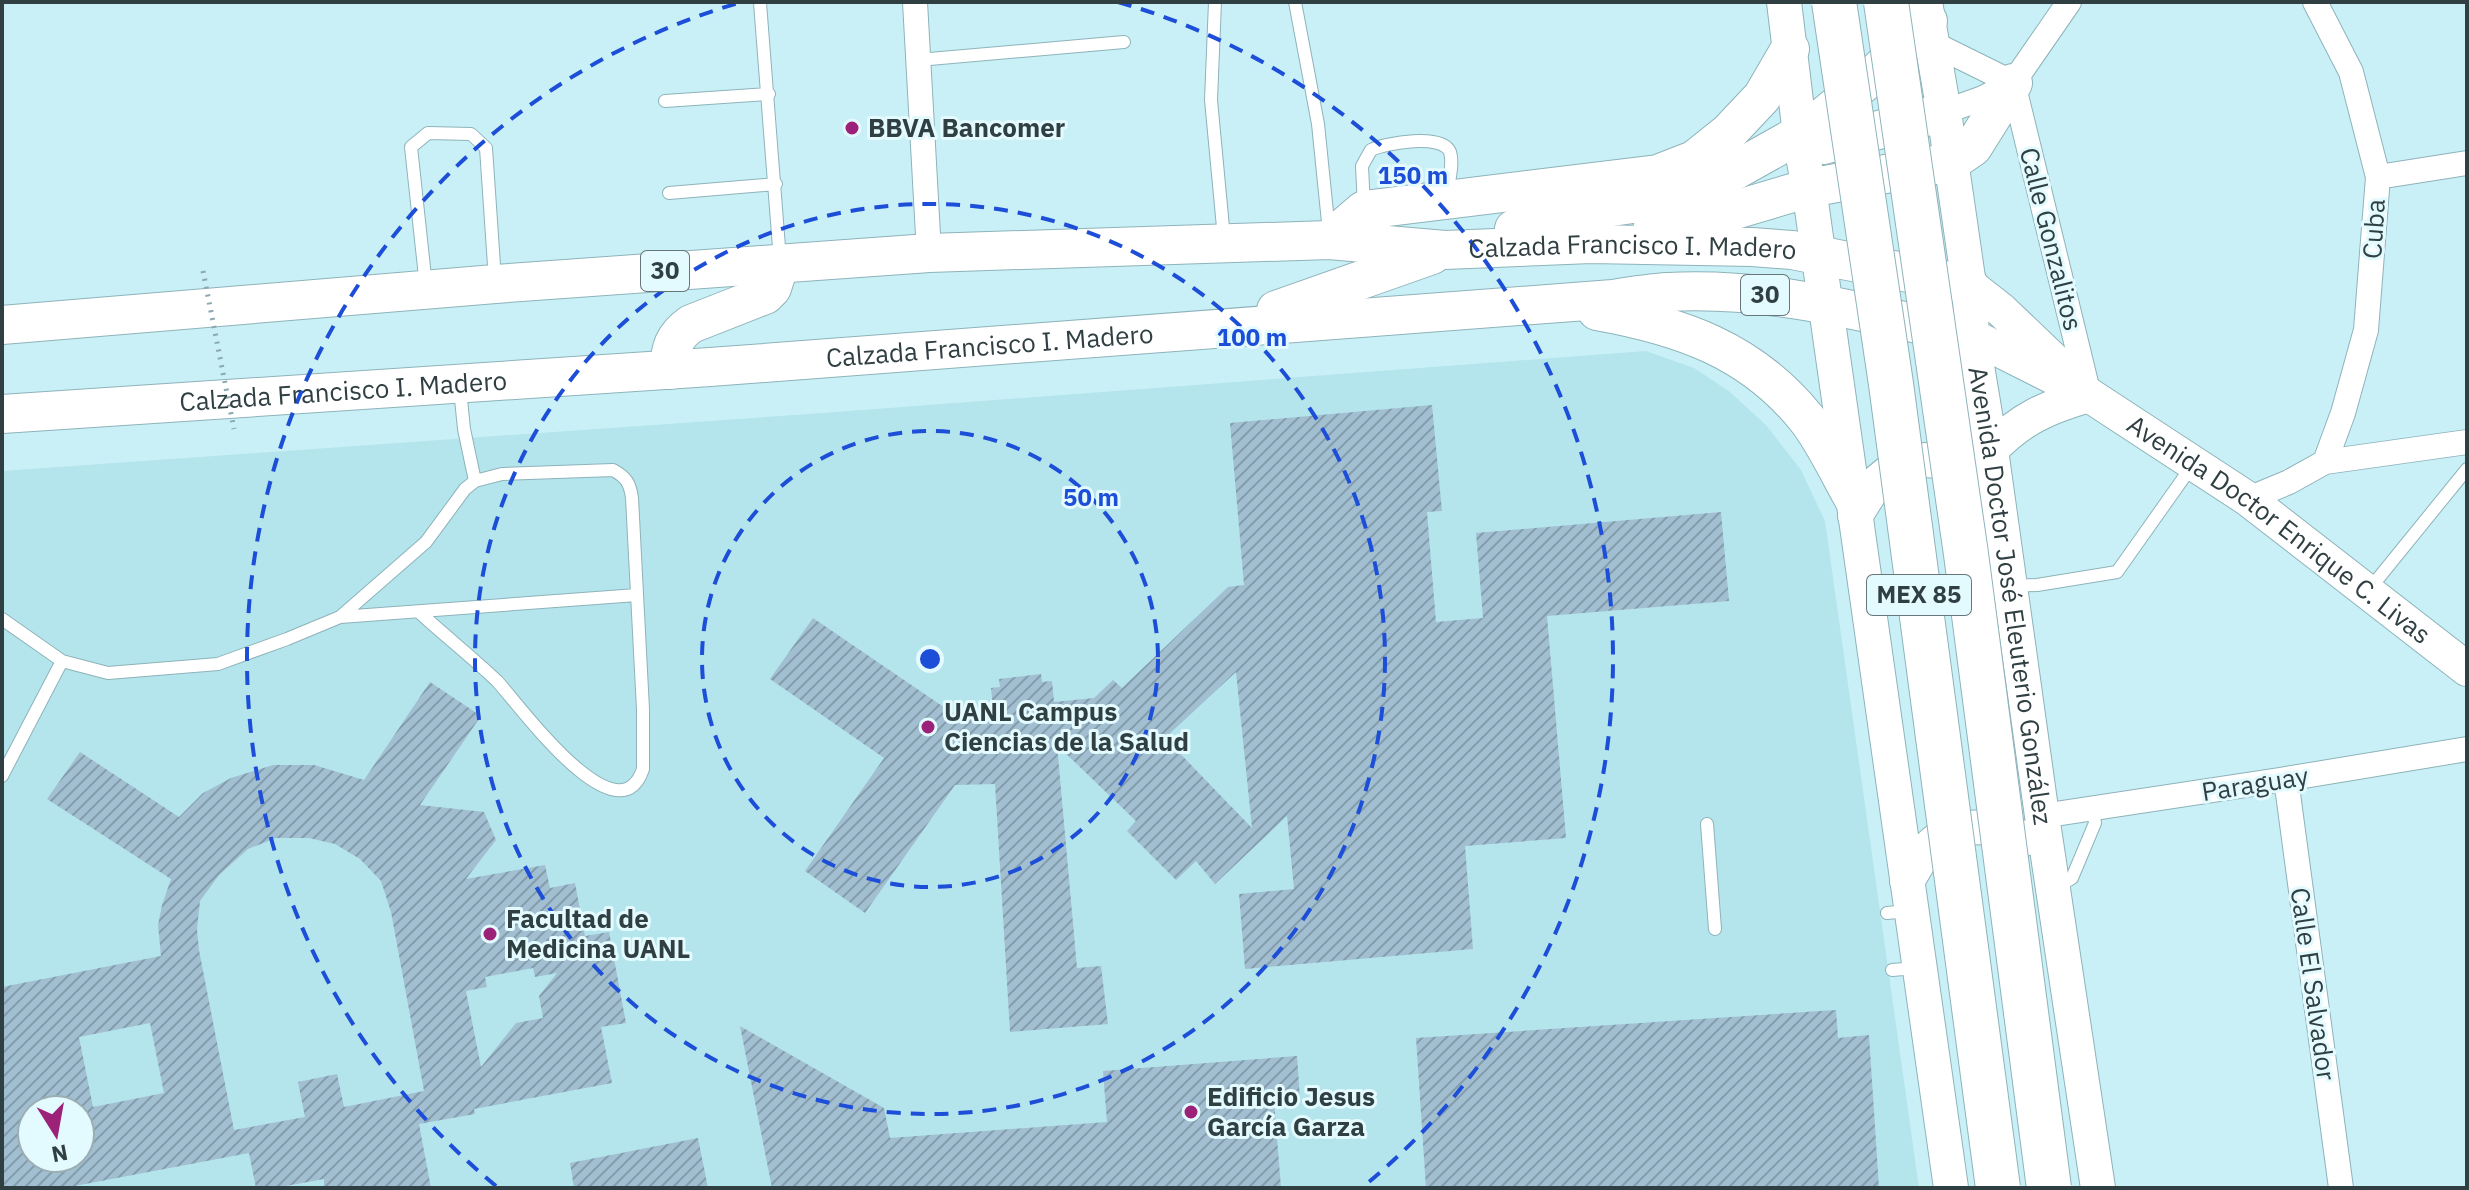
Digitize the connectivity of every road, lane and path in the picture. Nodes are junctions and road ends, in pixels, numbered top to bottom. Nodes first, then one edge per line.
1 (915, 2) edge
2 (1215, 2) edge
3 (1295, 2) edge
4 (1784, 2) edge
5 (1813, 2) edge
6 (1834, 2) edge
7 (1873, 2) edge
8 (1886, 2) edge
9 (2069, 2) edge
10 (2315, 2) edge
11 (760, 3) edge
12 (1928, 22) edge
13 (1124, 42) dead end
14 (1790, 49) junction
15 (918, 60) junction
16 (2013, 83) junction
17 (1795, 86) junction
18 (769, 94) junction
19 (665, 101) dead end
20 (1843, 102) junction
21 (1944, 112) junction
22 (1789, 146) junction
23 (1951, 162) junction
24 (2467, 163) edge
25 (2378, 177) junction
26 (776, 184) junction
27 (1809, 188) junction
28 (669, 193) dead end
29 (1446, 199) junction
30 (1364, 210) junction
31 (1329, 240) junction
32 (1225, 243) junction
33 (1591, 244) junction
34 (1445, 250) junction
35 (929, 253) junction
36 (1819, 256) junction
37 (780, 263) junction
38 (203, 271) dead end
39 (495, 284) junction
40 (1969, 285) junction
41 (426, 289) junction
42 (1555, 303) junction
43 (1825, 305) junction
44 (2, 325) edge
45 (1232, 327) junction
46 (1972, 336) junction
47 (670, 370) junction
48 (460, 382) junction
49 (2089, 395) junction
50 (2, 414) edge
51 (234, 429) dead end
52 (2467, 442) edge
53 (1991, 450) junction
54 (2325, 462) junction
55 (2194, 463) junction
56 (2467, 469) edge
57 (475, 481) junction
58 (2248, 499) junction
59 (1854, 507) junction
60 (2000, 516) junction
61 (2010, 586) junction
62 (2368, 591) junction
63 (637, 595) junction
64 (419, 612) junction
65 (340, 617) junction
66 (2, 619) edge
67 (62, 661) junction
68 (2467, 669) edge
69 (2467, 749) edge
70 (2, 776) edge
71 (2286, 779) junction
72 (2093, 808) junction
73 (2042, 816) junction
74 (1707, 824) dead end
75 (2053, 878) junction
76 (1902, 902) junction
77 (1715, 929) dead end
78 (1951, 1188) edge
79 (1998, 1188) edge
80 (2049, 1188) edge
81 (2098, 1188) edge
82 (2341, 1188) edge

1 - 15 street
2 - 32 lane
3 - 31 lane
4 - 14 main road
5 - 7 main road
6 - 79 highway, MEX 85, bridge
8 - 80 highway, Avenida Doctor José Eleuterio González / MEX 85, bridge
9 - 16 street
10 - 25 street, Cuba
11 - 18 lane
12 - 16 street
12 - 20 main road
12 - 21 main road, Avenida Doctor José Eleuterio González
13 - 15 lane
14 - 17 main road
14 - 29 main road
15 - 35 street
16 - 21 street
16 - 23 main road
16 - 49 street, Calle Gonzalitos
17 - 20 main road
17 - 22 main road
18 - 19 lane
18 - 26 lane
20 - 22 main road
21 - 22 main road
21 - 23 main road, Avenida Doctor José Eleuterio González
22 - 27 main road
22 - 34 main road
23 - 27 main road
23 - 40 main road, Avenida Doctor José Eleuterio González
24 - 25 street
25 - 54 street, Cuba
26 - 28 lane
26 - 37 lane
27 - 33 main road
27 - 36 main road
29 - 30 main road
29 - 30 lane
30 - 31 main road
31 - 32 main road, Calzada Francisco I. Madero / 30
31 - 34 main road, Calzada Francisco I. Madero / 30
32 - 35 main road, Calzada Francisco I. Madero / 30
33 - 34 main road, Calzada Francisco I. Madero / 30
33 - 36 main road, Calzada Francisco I. Madero / 30
34 - 45 main road
35 - 37 main road, Calzada Francisco I. Madero / 30
36 - 40 main road, Calzada Francisco I. Madero / 30
36 - 43 main road
37 - 39 main road, Calzada Francisco I. Madero / 30
37 - 47 main road
38 - 51 path, bridge
39 - 41 main road, Calzada Francisco I. Madero / 30
39 - 41 lane
40 - 46 main road, Avenida Doctor José Eleuterio González
40 - 49 main road, Avenida Doctor Enrique C. Livas
41 - 44 main road, Calzada Francisco I. Madero / 30
42 - 43 main road, Calzada Francisco I. Madero / 30
42 - 45 main road, Calzada Francisco I. Madero / 30
42 - 59 main road
43 - 46 main road, Calzada Francisco I. Madero / 30
43 - 59 main road
45 - 47 main road, Calzada Francisco I. Madero / 30
46 - 49 main road, Avenida Doctor Enrique C. Livas
46 - 53 main road, Avenida Doctor José Eleuterio González
47 - 48 main road, Calzada Francisco I. Madero / 30
48 - 50 main road, Calzada Francisco I. Madero / 30
48 - 57 lane
49 - 53 main road
49 - 55 main road, Avenida Doctor Enrique C. Livas
52 - 54 street
53 - 60 main road, Avenida Doctor José Eleuterio González
54 - 58 street
55 - 58 main road, Avenida Doctor Enrique C. Livas
55 - 61 lane
56 - 62 lane
57 - 63 lane
57 - 65 lane
58 - 62 main road, Avenida Doctor Enrique C. Livas
59 - 60 main road
59 - 76 main road
60 - 61 main road, Avenida Doctor José Eleuterio González
61 - 73 main road, Avenida Doctor José Eleuterio González
62 - 68 main road, Avenida Doctor Enrique C. Livas
63 - 64 lane
63 - 64 lane
64 - 65 lane
65 - 67 lane
66 - 67 lane
67 - 70 lane
69 - 71 street, Paraguay
71 - 72 street, Paraguay
71 - 82 street, Calle El Salvador
72 - 73 street, Paraguay
72 - 75 lane
73 - 75 main road, Avenida Doctor José Eleuterio González
74 - 77 lane
75 - 76 main road
75 - 81 main road, Avenida Doctor José Eleuterio González
76 - 78 main road

